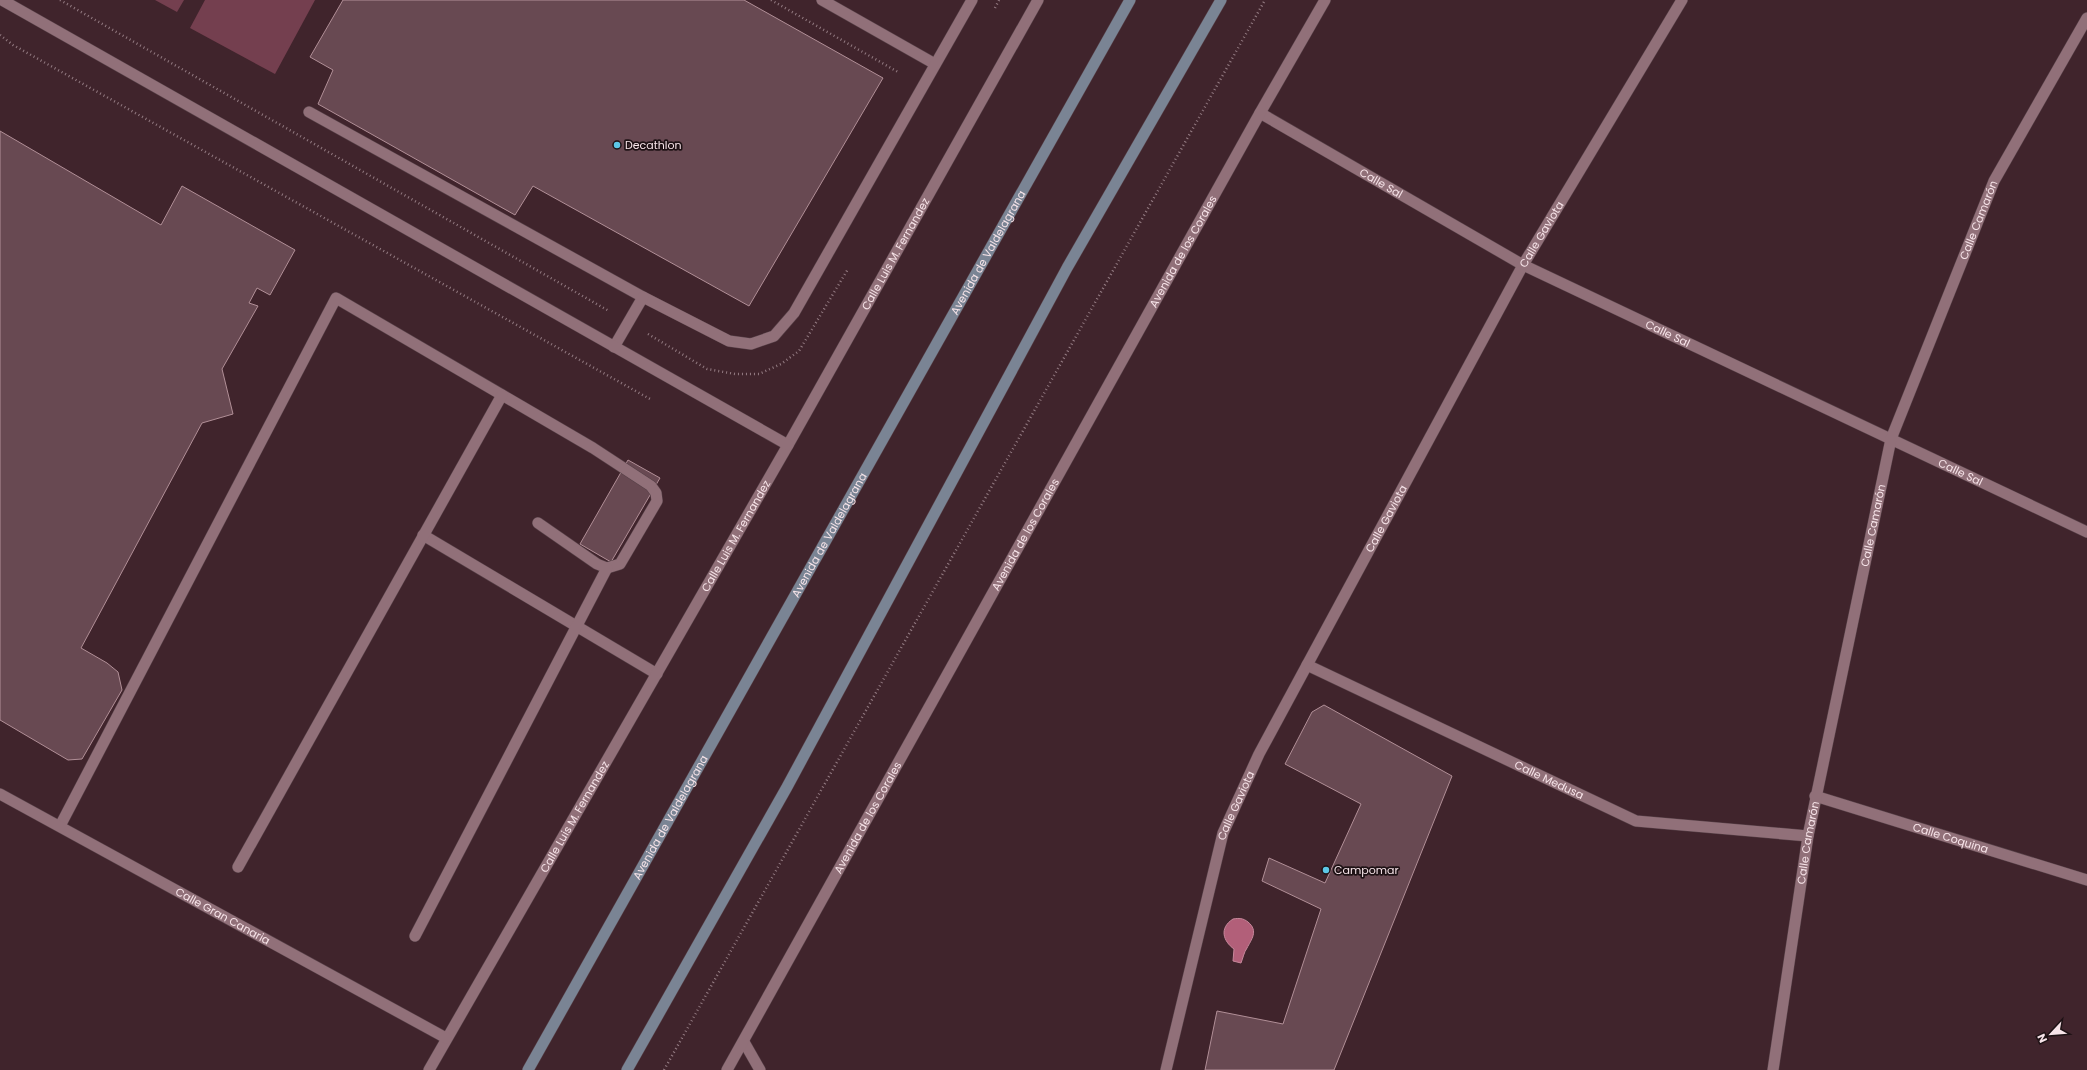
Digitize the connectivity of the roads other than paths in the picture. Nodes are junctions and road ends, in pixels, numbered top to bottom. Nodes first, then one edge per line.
1 (2, 0) edge
2 (822, 0) edge
3 (972, 0) edge
4 (1038, 0) edge
5 (1130, 0) edge
6 (1221, 0) edge
7 (1325, 0) edge
8 (1682, 0) edge
9 (2087, 18) edge
10 (935, 64) junction
11 (309, 112) dead end
12 (1260, 113) junction
13 (1523, 265) junction
14 (643, 297) junction
15 (614, 347) junction
16 (502, 395) junction
17 (1891, 439) junction
18 (788, 445) junction
19 (538, 523) dead end
20 (2087, 532) edge
21 (423, 535) junction
22 (607, 568) junction
23 (575, 626) junction
24 (1307, 665) junction
25 (657, 674) junction
26 (0, 794) edge
27 (1815, 796) junction
28 (60, 826) junction
29 (1808, 836) junction
30 (238, 867) dead end
31 (2087, 880) edge
32 (415, 936) dead end
33 (446, 1038) junction
34 (744, 1042) junction
35 (528, 1069) edge
36 (429, 1070) edge
37 (627, 1070) edge
38 (727, 1070) edge
39 (760, 1070) edge
40 (1166, 1070) edge
41 (1773, 1070) edge

1 - 15 street
2 - 10 street
3 - 10 street
4 - 18 street, Calle Luis M. Fernandez
5 - 35 main road, Avenida de Valdelagrana
6 - 37 main road
7 - 12 street, Avenida de los Corales
8 - 13 street, Calle Gaviota
9 - 17 street, Calle Camarón
10 - 14 street
11 - 14 street
12 - 13 street, Calle Sal
12 - 34 street, Avenida de los Corales
13 - 17 street, Calle Sal
13 - 24 street, Calle Gaviota
14 - 15 street
15 - 18 street
16 - 21 street
16 - 22 street
16 - 28 street
17 - 20 street, Calle Sal
17 - 27 street, Calle Camarón
18 - 25 street, Calle Luis M. Fernandez
19 - 22 street
21 - 23 street
21 - 30 street
22 - 23 street
23 - 25 street
23 - 32 street
24 - 29 street, Calle Medusa
24 - 40 street, Calle Gaviota
25 - 33 street, Calle Luis M. Fernandez
26 - 28 street, Calle Gran Canaria
27 - 29 street, Calle Camarón
27 - 31 street, Calle Coquina
28 - 33 street, Calle Gran Canaria
29 - 41 street, Calle Camarón
33 - 36 street, Calle Luis M. Fernandez
34 - 38 street, Avenida de los Corales
34 - 39 street

